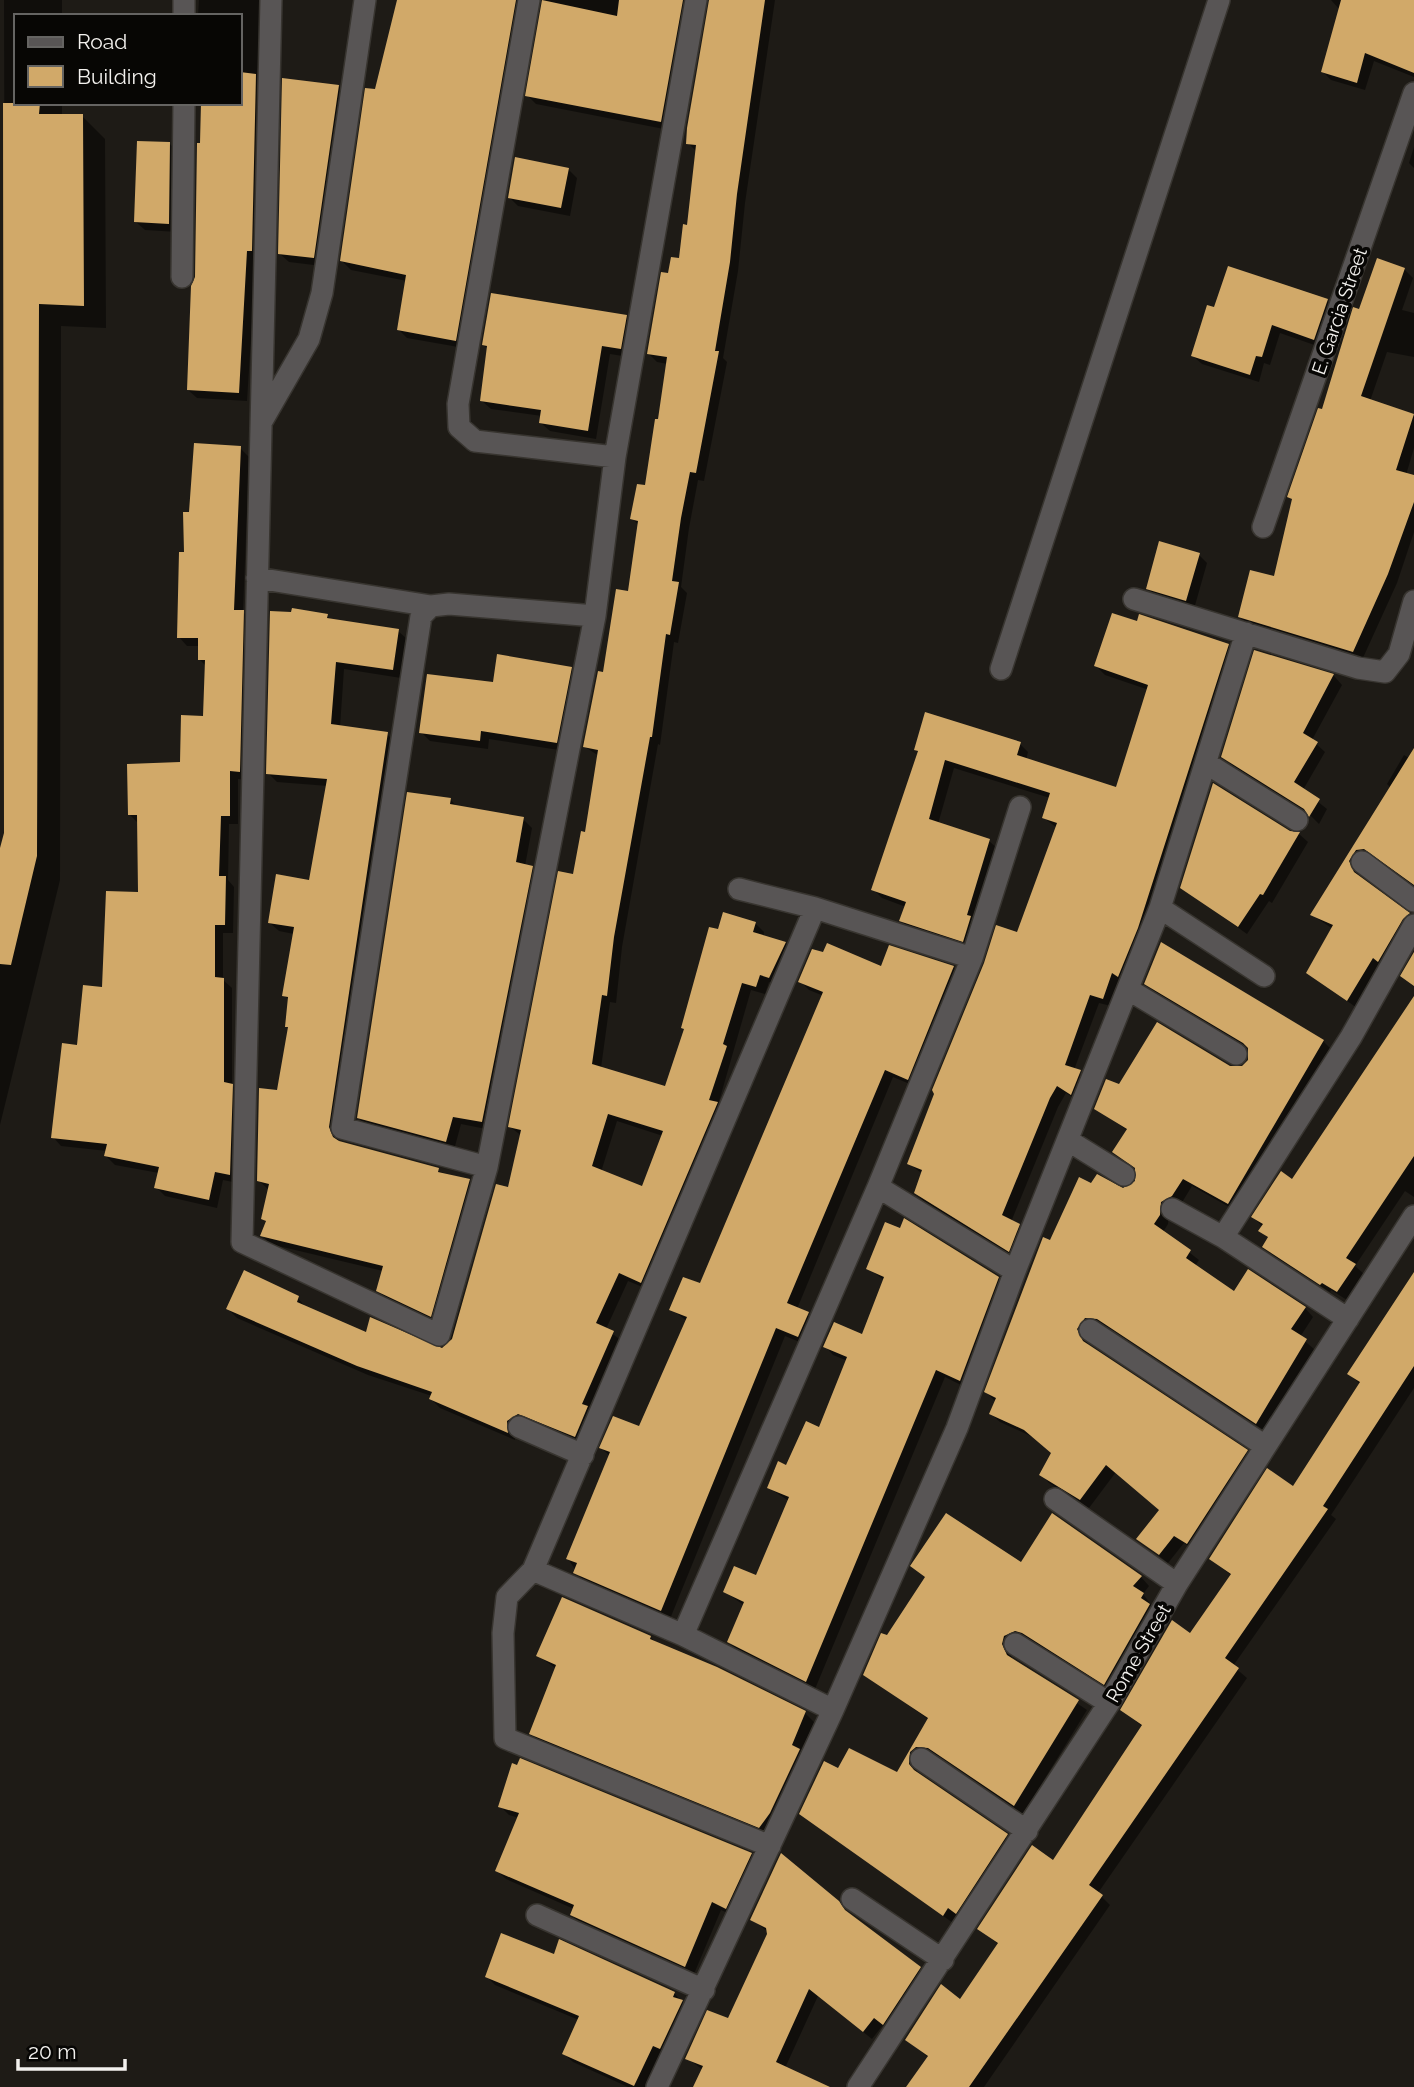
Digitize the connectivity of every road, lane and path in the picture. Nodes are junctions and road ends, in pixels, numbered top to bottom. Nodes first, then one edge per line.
1 (271, 0) edge
2 (365, 0) edge
3 (529, 0) edge
4 (696, 0) edge
5 (1219, 0) edge
6 (1414, 93) edge
7 (184, 105) edge
8 (182, 277) dead end
9 (260, 424) junction
10 (615, 457) junction
11 (1263, 527) dead end
12 (257, 578) junction
13 (1134, 599) dead end
14 (1414, 601) edge
15 (431, 606) junction
16 (595, 615) junction
17 (1246, 633) junction
18 (1001, 669) dead end
19 (1206, 763) junction
20 (1020, 807) dead end
21 (1297, 820) dead end
22 (1362, 862) dead end
23 (739, 889) dead end
24 (1414, 901) edge
25 (815, 908) junction
26 (1160, 908) junction
27 (1414, 925) edge
28 (972, 957) junction
29 (1265, 976) dead end
30 (1129, 990) junction
31 (1236, 1054) dead end
32 (1069, 1141) junction
33 (487, 1167) junction
34 (1124, 1175) dead end
35 (878, 1187) junction
36 (1172, 1209) dead end
37 (1414, 1216) edge
38 (1223, 1237) junction
39 (1015, 1271) junction
40 (1348, 1320) junction
41 (1090, 1330) dead end
42 (519, 1427) dead end
43 (1265, 1446) junction
44 (583, 1455) junction
45 (1055, 1499) dead end
46 (533, 1570) junction
47 (1177, 1584) junction
48 (683, 1635) junction
49 (1015, 1644) dead end
50 (1109, 1703) junction
51 (833, 1710) junction
52 (921, 1759) dead end
53 (1027, 1831) junction
54 (770, 1846) junction
55 (852, 1899) dead end
56 (537, 1915) dead end
57 (943, 1960) junction
58 (704, 1990) junction
59 (657, 2087) edge
60 (858, 2087) edge

1 - 9 street
2 - 9 street
3 - 10 street
4 - 10 street
5 - 18 street
6 - 11 street, E. Garcia Street
7 - 8 street
9 - 12 street
10 - 16 street
12 - 15 street
12 - 33 street
13 - 17 street
14 - 17 street
15 - 16 street
15 - 33 street
16 - 33 street
17 - 19 street
19 - 21 street
19 - 26 street
20 - 28 street
22 - 24 street
23 - 25 street
25 - 28 street
25 - 44 street
26 - 29 street
26 - 30 street
27 - 38 street
28 - 35 street
30 - 31 street
30 - 32 street
32 - 34 street
32 - 39 street
35 - 39 street
35 - 48 street
36 - 38 street
37 - 40 street, Rome Street
38 - 40 street
39 - 51 street
40 - 43 street, Rome Street
41 - 43 street
42 - 44 street
43 - 47 street, Rome Street
44 - 46 street
45 - 47 street
46 - 48 street
46 - 54 street
47 - 50 street, Rome Street
48 - 51 street
49 - 50 street
50 - 53 street, Rome Street
51 - 54 street
52 - 53 street
53 - 57 street, Rome Street
54 - 58 street
55 - 57 street
56 - 58 street
57 - 60 street, Rome Street
58 - 59 street

